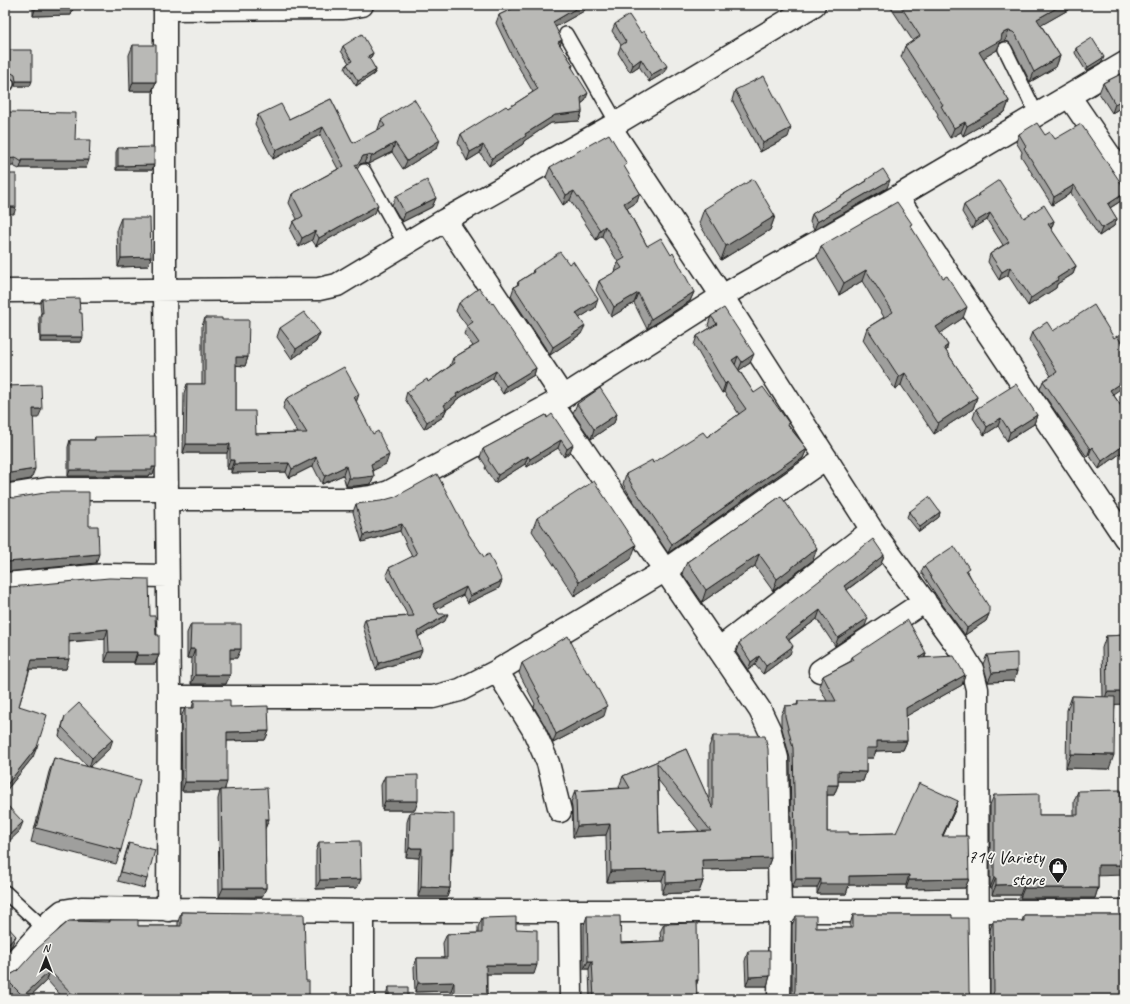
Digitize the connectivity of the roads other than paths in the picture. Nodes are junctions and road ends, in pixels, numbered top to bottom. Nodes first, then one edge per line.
1 (362, 5) edge
2 (814, 5) edge
3 (165, 7) edge
4 (566, 34) dead end
5 (1005, 49) dead end
6 (1125, 63) edge
7 (1069, 96) junction
8 (1037, 115) junction
9 (613, 125) junction
10 (364, 170) dead end
11 (1125, 178) edge
12 (897, 197) junction
13 (445, 220) junction
14 (405, 244) junction
15 (5, 291) edge
16 (165, 291) junction
17 (722, 296) junction
18 (557, 400) junction
19 (826, 458) junction
20 (167, 494) junction
21 (9, 495) dead end
22 (872, 530) junction
23 (1125, 538) edge
24 (664, 571) junction
25 (168, 576) junction
26 (5, 584) edge
27 (924, 601) junction
28 (719, 649) junction
29 (820, 671) dead end
30 (497, 672) junction
31 (169, 698) junction
32 (560, 812) dead end
33 (5, 892) edge
34 (168, 910) junction
35 (364, 911) junction
36 (570, 911) junction
37 (780, 911) junction
38 (978, 911) junction
39 (1125, 911) edge
40 (44, 928) junction
41 (5, 972) edge
42 (363, 999) edge
43 (571, 999) edge
44 (779, 999) edge
45 (978, 999) edge

1 - 3 street
2 - 9 street
3 - 16 street
4 - 9 lane
5 - 8 lane
6 - 7 street
7 - 8 street
7 - 11 street
8 - 12 street
9 - 13 street
9 - 17 street
10 - 14 lane
12 - 17 street
12 - 23 street
13 - 14 street
13 - 18 street
14 - 16 street
15 - 16 street
16 - 20 street
17 - 18 street
17 - 19 street
18 - 20 street
18 - 24 street
19 - 22 street
19 - 24 street
20 - 21 street
20 - 25 street
22 - 27 street
22 - 28 street
24 - 28 street
24 - 30 street
25 - 26 street
25 - 31 street
27 - 29 street
27 - 38 street
28 - 37 street
30 - 31 street
30 - 32 street
31 - 34 street
33 - 40 lane
34 - 35 street
34 - 40 street
35 - 36 street
35 - 42 street
36 - 37 street
36 - 43 street
37 - 38 street
37 - 44 street
38 - 39 street
38 - 45 street
40 - 41 street

